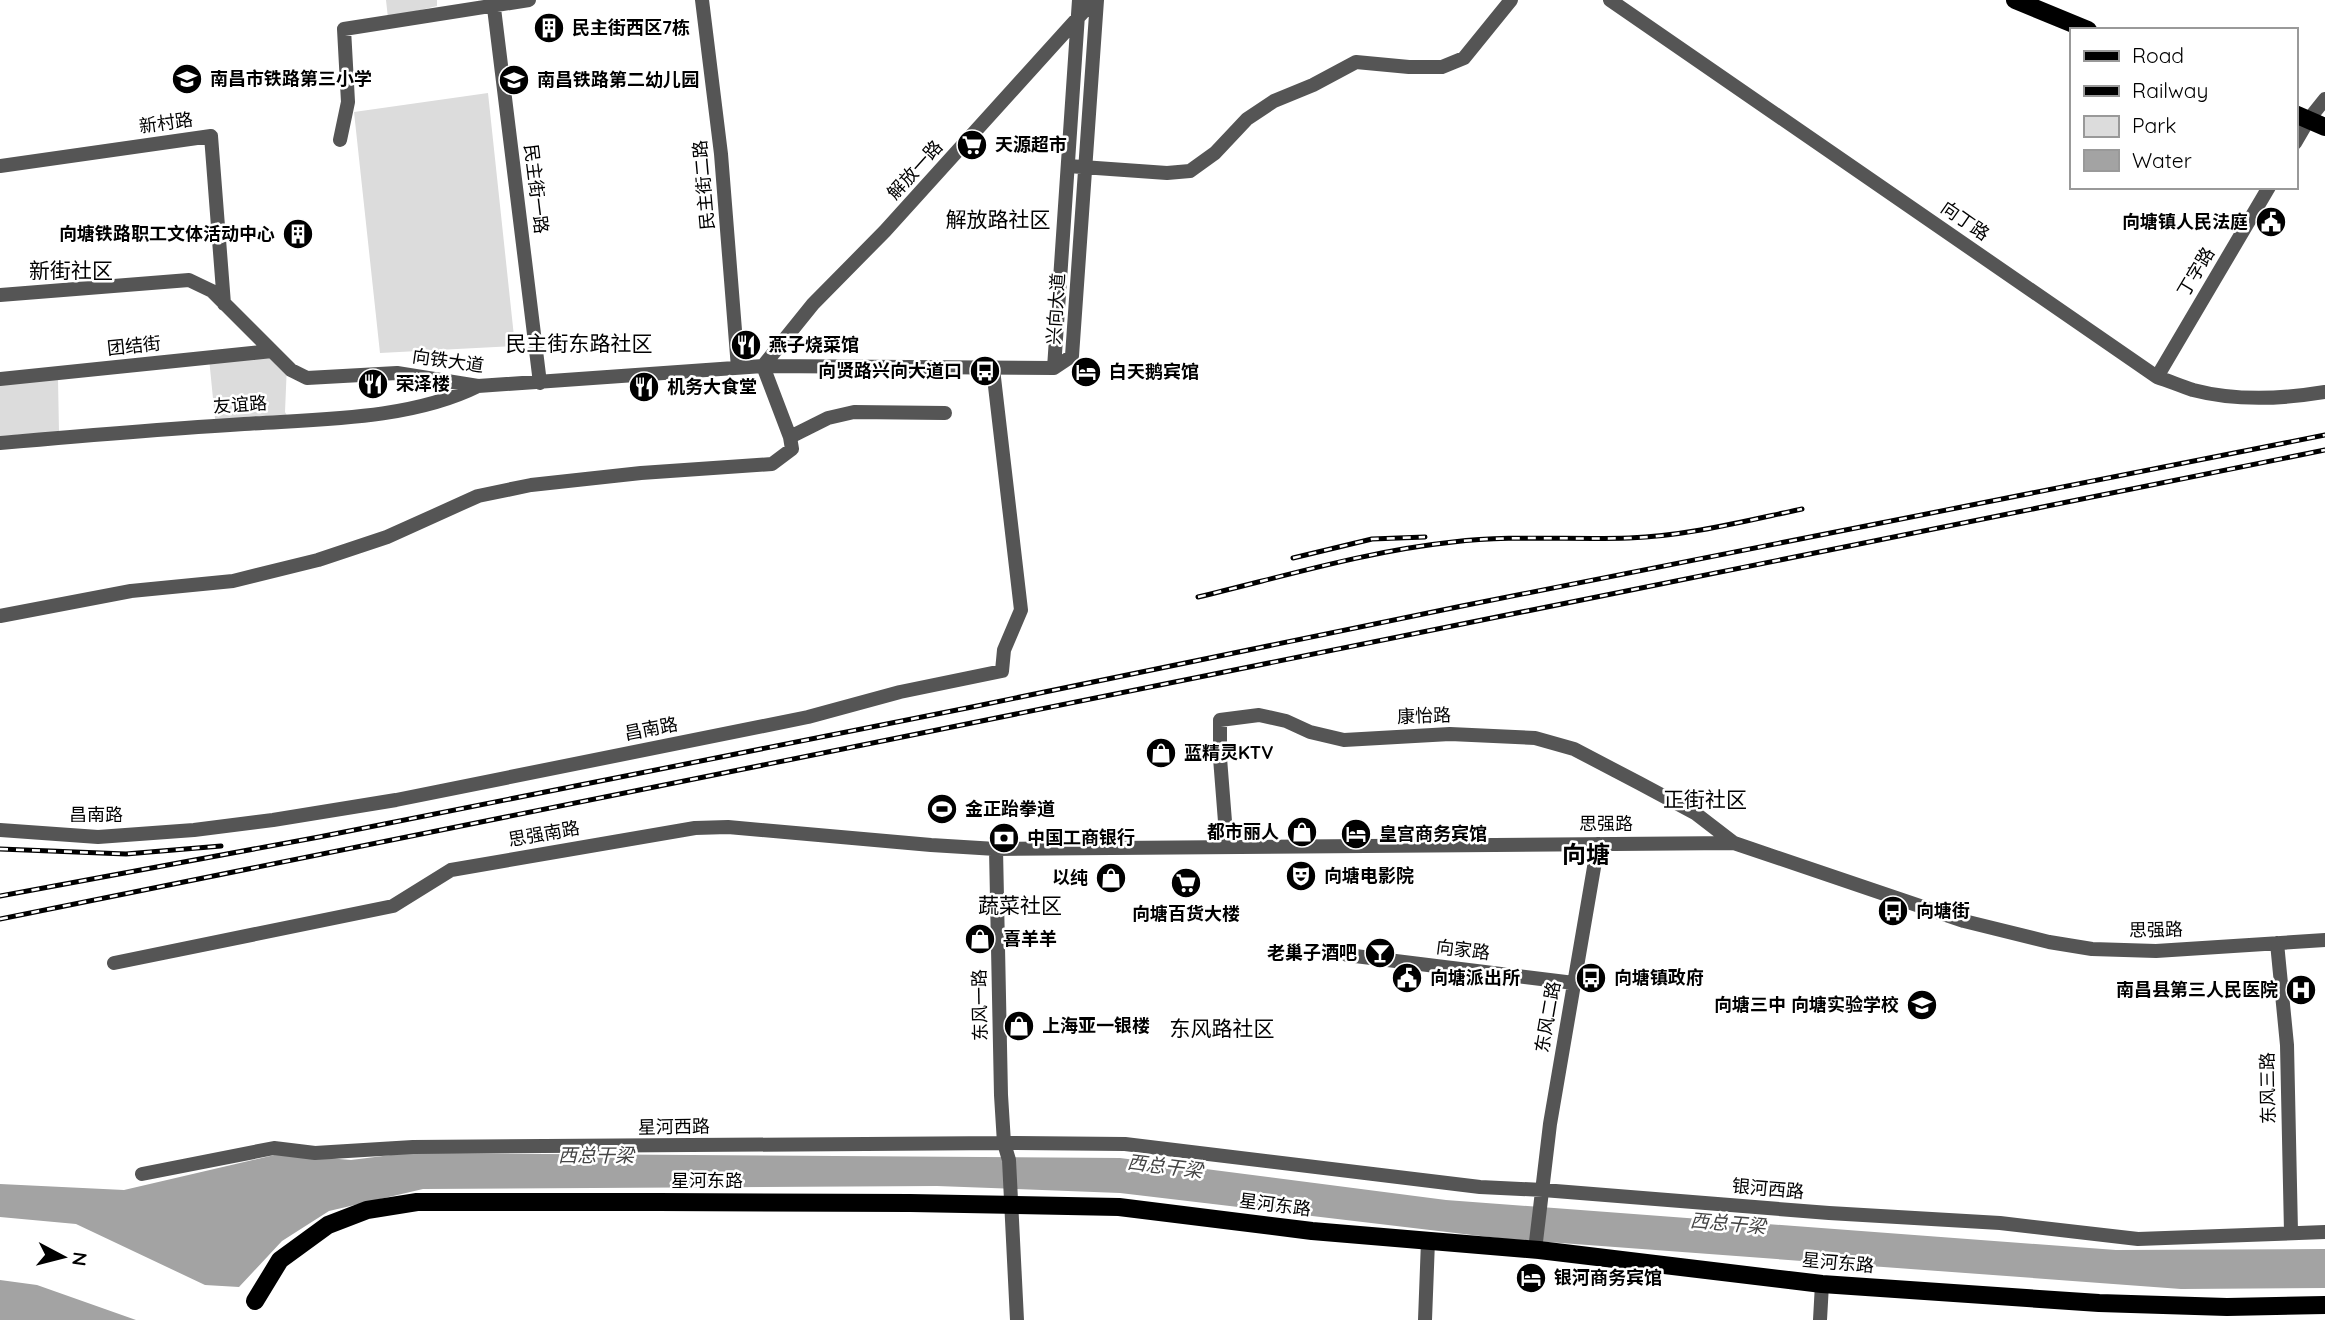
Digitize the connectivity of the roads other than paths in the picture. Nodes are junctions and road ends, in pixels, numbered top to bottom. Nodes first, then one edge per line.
1 (529, 0) edge
2 (702, 0) edge
3 (1079, 0) edge
4 (1096, 0) edge
5 (1511, 0) edge
6 (1610, 0) edge
7 (2015, 0) edge
8 (493, 2) edge
9 (1078, 18) junction
10 (2083, 28) edge
11 (2325, 99) edge
12 (2310, 120) edge
13 (340, 140) dead end
14 (2297, 140) edge
15 (0, 166) edge
16 (1068, 166) junction
17 (1085, 168) junction
18 (2268, 189) edge
19 (0, 295) edge
20 (224, 304) junction
21 (272, 351) junction
22 (763, 366) junction
23 (738, 368) junction
24 (1054, 368) junction
25 (993, 369) junction
26 (2157, 377) junction
27 (0, 379) edge
28 (540, 383) junction
29 (478, 386) junction
30 (2325, 392) edge
31 (945, 413) dead end
32 (790, 437) junction
33 (0, 443) edge
34 (0, 615) edge
35 (0, 830) edge
36 (1734, 843) junction
37 (1598, 844) junction
38 (1227, 848) junction
39 (996, 849) junction
40 (2325, 940) edge
41 (2277, 943) junction
42 (1347, 956) dead end
43 (114, 963) dead end
44 (1574, 983) junction
45 (1004, 1143) junction
46 (1209, 1154) joint
47 (142, 1174) dead end
48 (1541, 1193) junction
49 (1011, 1197) junction
50 (2291, 1232) junction
51 (2325, 1232) edge
52 (1428, 1241) junction
53 (1535, 1247) junction
54 (1822, 1284) junction
55 (255, 1301) dead end
56 (2325, 1304) edge
57 (1017, 1320) edge
58 (1425, 1320) edge
59 (1820, 1320) edge

1 - 8 street
2 - 23 street, 民主街二路
3 - 9 street, 兴向大道
4 - 9 street, 解放一路
4 - 17 street, 兴向大道
5 - 17 street
6 - 26 street, 向丁路
7 - 10 main road
8 - 13 street
8 - 28 street, 民主街一路
9 - 16 street, 兴向大道
9 - 22 street, 解放一路
11 - 12 street
12 - 14 street
15 - 20 street, 新村路
16 - 17 street
16 - 24 street, 兴向大道
17 - 24 street, 兴向大道
18 - 26 street, 丁字路
19 - 20 street, 向铁大道
20 - 21 street, 向铁大道
21 - 27 street, 团结街
21 - 29 street, 向铁大道
22 - 23 street, 向铁大道
22 - 25 street, 向铁大道
22 - 32 street
23 - 28 street, 向铁大道
24 - 25 street, 向铁大道
25 - 35 street, 昌南路
26 - 30 street, 向丁路
28 - 29 street, 向铁大道
29 - 33 street, 友谊路
31 - 32 street
32 - 34 street
36 - 37 street, 思强路
36 - 38 street, 康怡路
36 - 41 street, 思强路
37 - 38 street, 思强路
37 - 44 street, 东风二路
38 - 39 street, 思强路
39 - 43 street, 思强南路
39 - 45 street, 东风一路
40 - 41 street, 思强路
41 - 50 street, 东风三路
42 - 44 street, 向家路
44 - 48 street, 东风二路
45 - 46 street, 星河西路
45 - 47 street, 星河西路
45 - 49 street, 东风一路
46 - 48 street, 银河西路
48 - 50 street, 银河西路
48 - 53 street, 东风二路
49 - 52 main road, 星河东路
49 - 55 main road, 星河东路
49 - 57 street
50 - 51 street, 银河西路
52 - 53 main road, 星河东路
52 - 58 street
53 - 54 main road, 星河东路
54 - 56 main road, 星河东路
54 - 59 street

